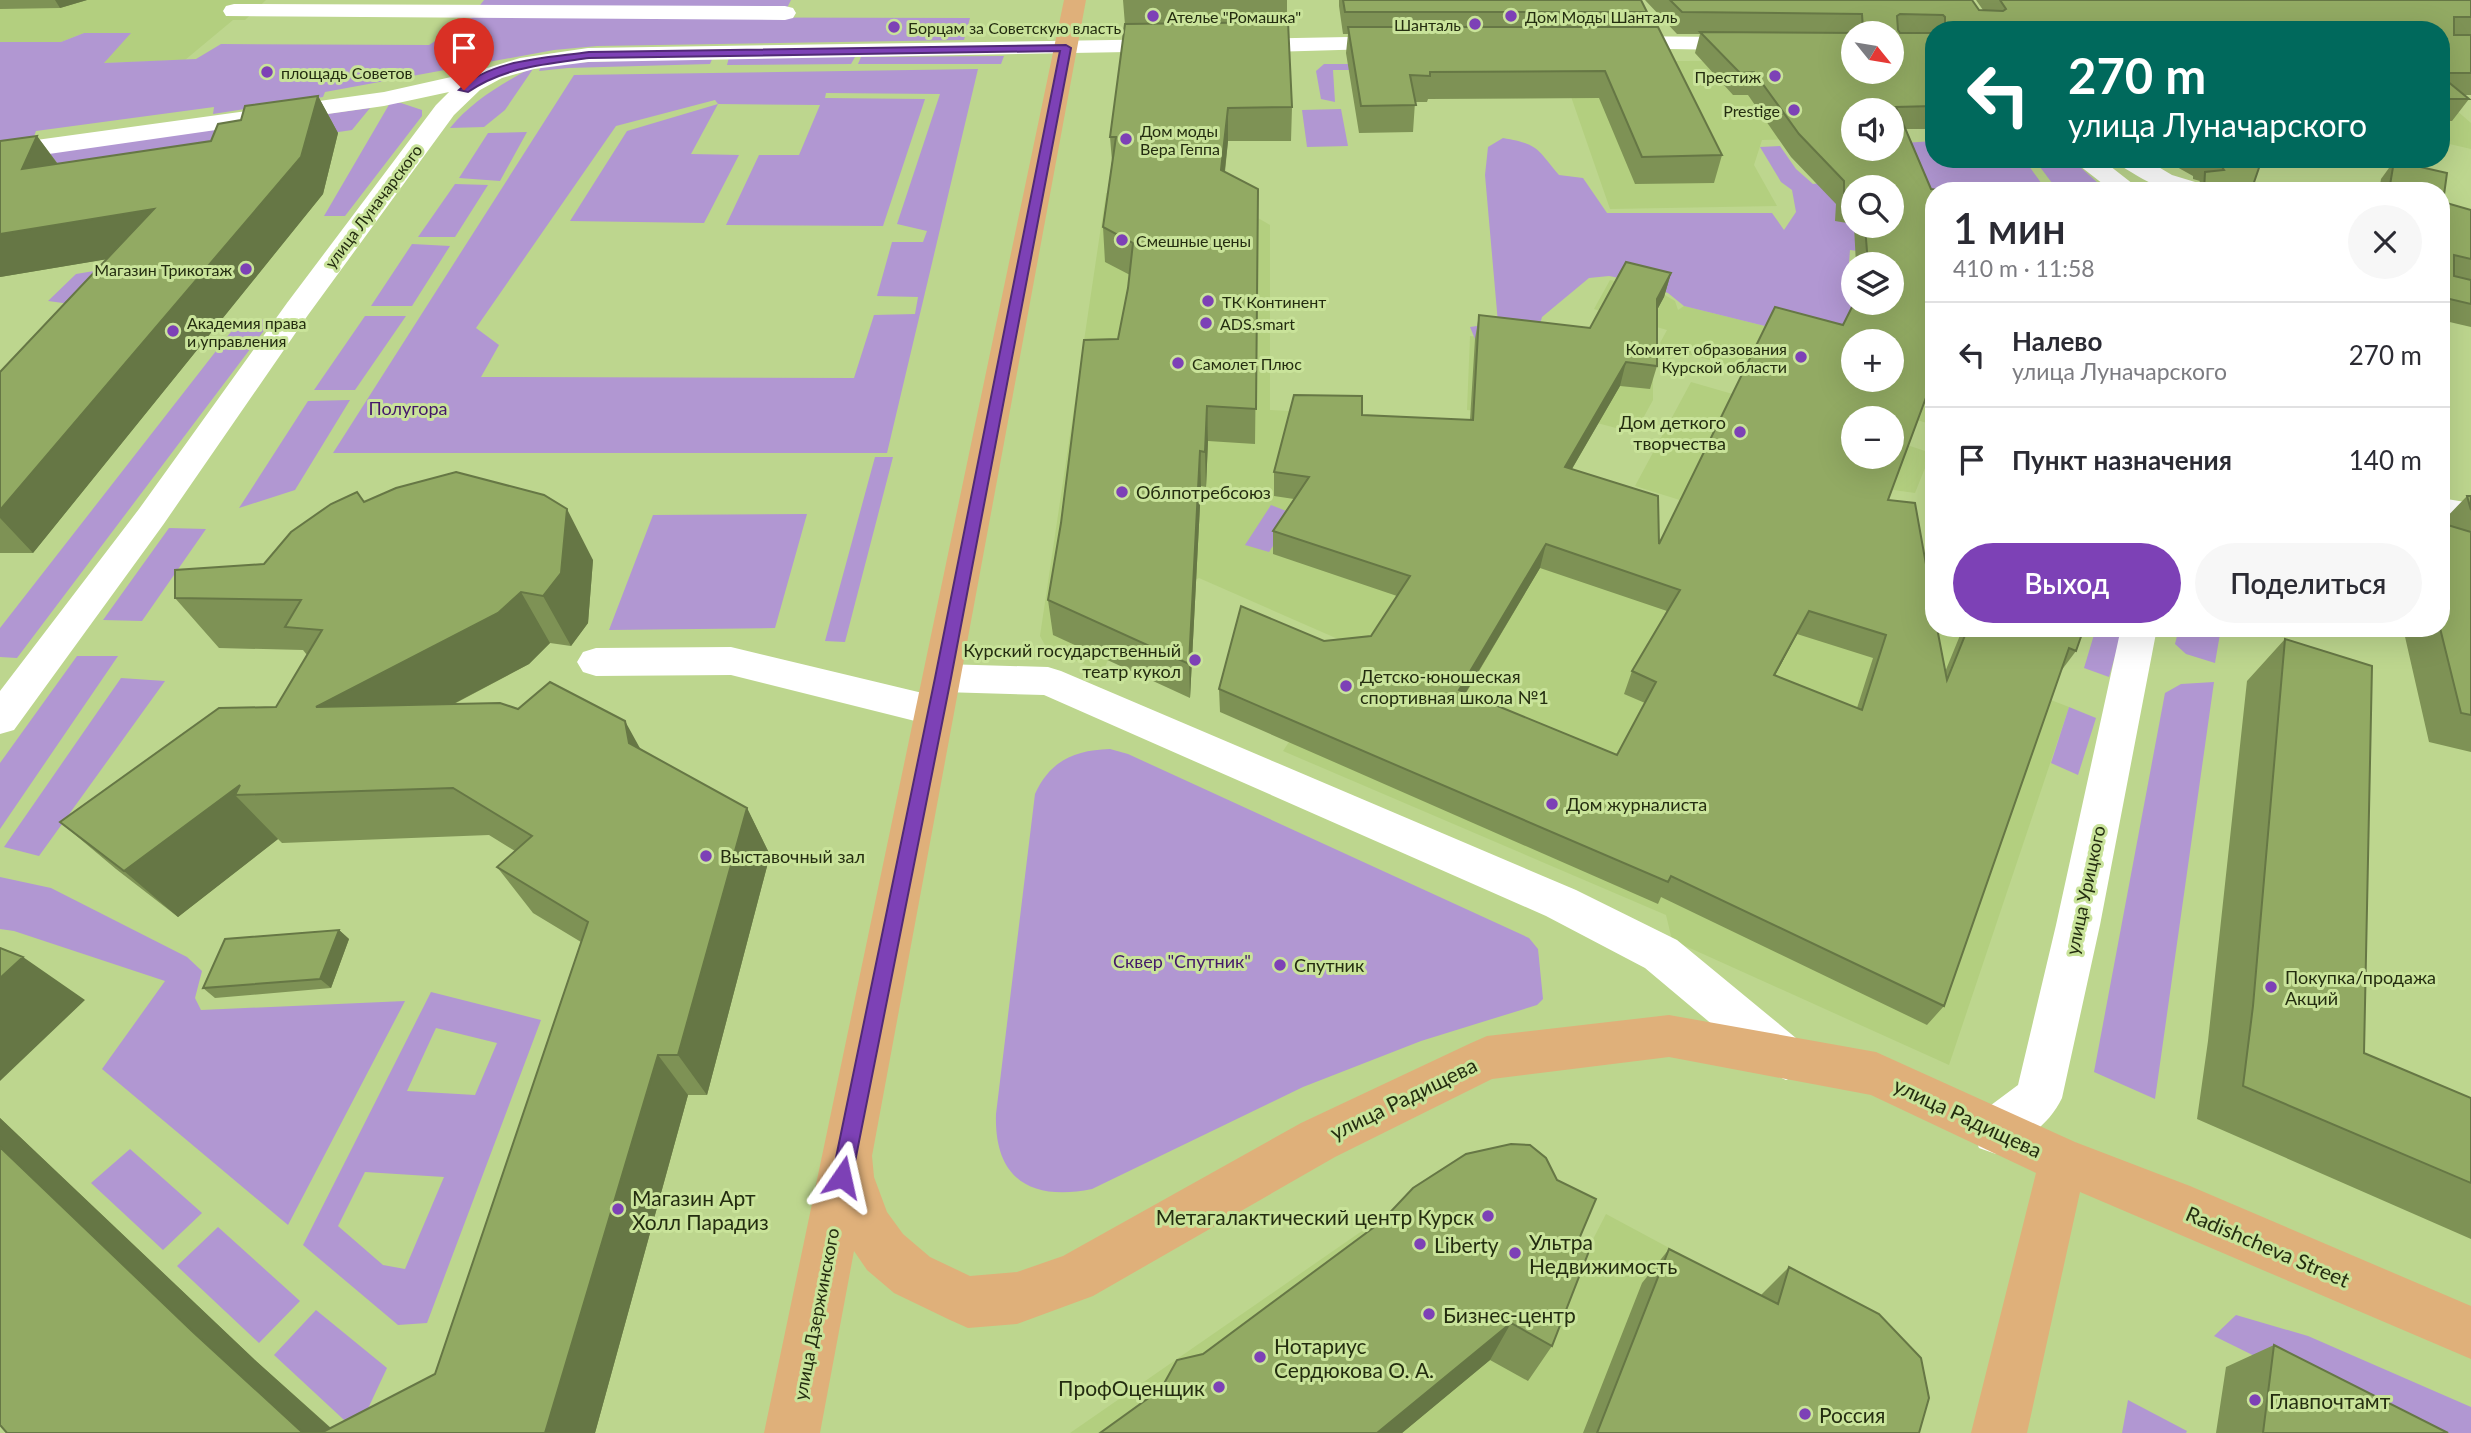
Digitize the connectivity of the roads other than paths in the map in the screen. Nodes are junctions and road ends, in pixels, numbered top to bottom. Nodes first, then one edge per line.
1 (1074, 0) edge
2 (234, 11) dead end
3 (785, 13) dead end
4 (1591, 42) edge
5 (1419, 43) edge
6 (1841, 45) edge
7 (1066, 48) junction
8 (484, 77) junction
9 (0, 153) edge
10 (2097, 168) edge
11 (2142, 168) edge
12 (2116, 182) edge
13 (2166, 182) edge
14 (2450, 511) edge
15 (2471, 516) edge
16 (2136, 637) edge
17 (596, 662) dead end
18 (939, 695) junction
19 (1, 717) edge
20 (1786, 1058) junction
21 (1996, 1131) junction
22 (847, 1150) junction
23 (2063, 1161) junction
24 (2471, 1333) edge
25 (792, 1433) edge
26 (1999, 1433) edge

1 - 7 main road, улица Дзержинского
2 - 3 street
4 - 6 street
5 - 7 street, улица Луначарского
7 - 8 street, улица Луначарского
7 - 18 main road, улица Дзержинского
8 - 9 street
8 - 19 street, улица Луначарского
10 - 12 street
11 - 13 street
14 - 15 street
16 - 21 street, улица Урицкого
17 - 18 street
18 - 20 street
18 - 22 main road, улица Дзержинского
20 - 21 main road, улица Радищева
20 - 22 main road, улица Радищева
21 - 23 main road, улица Радищева
22 - 25 main road, улица Дзержинского
23 - 24 main road, Radishcheva Street
23 - 26 main road

